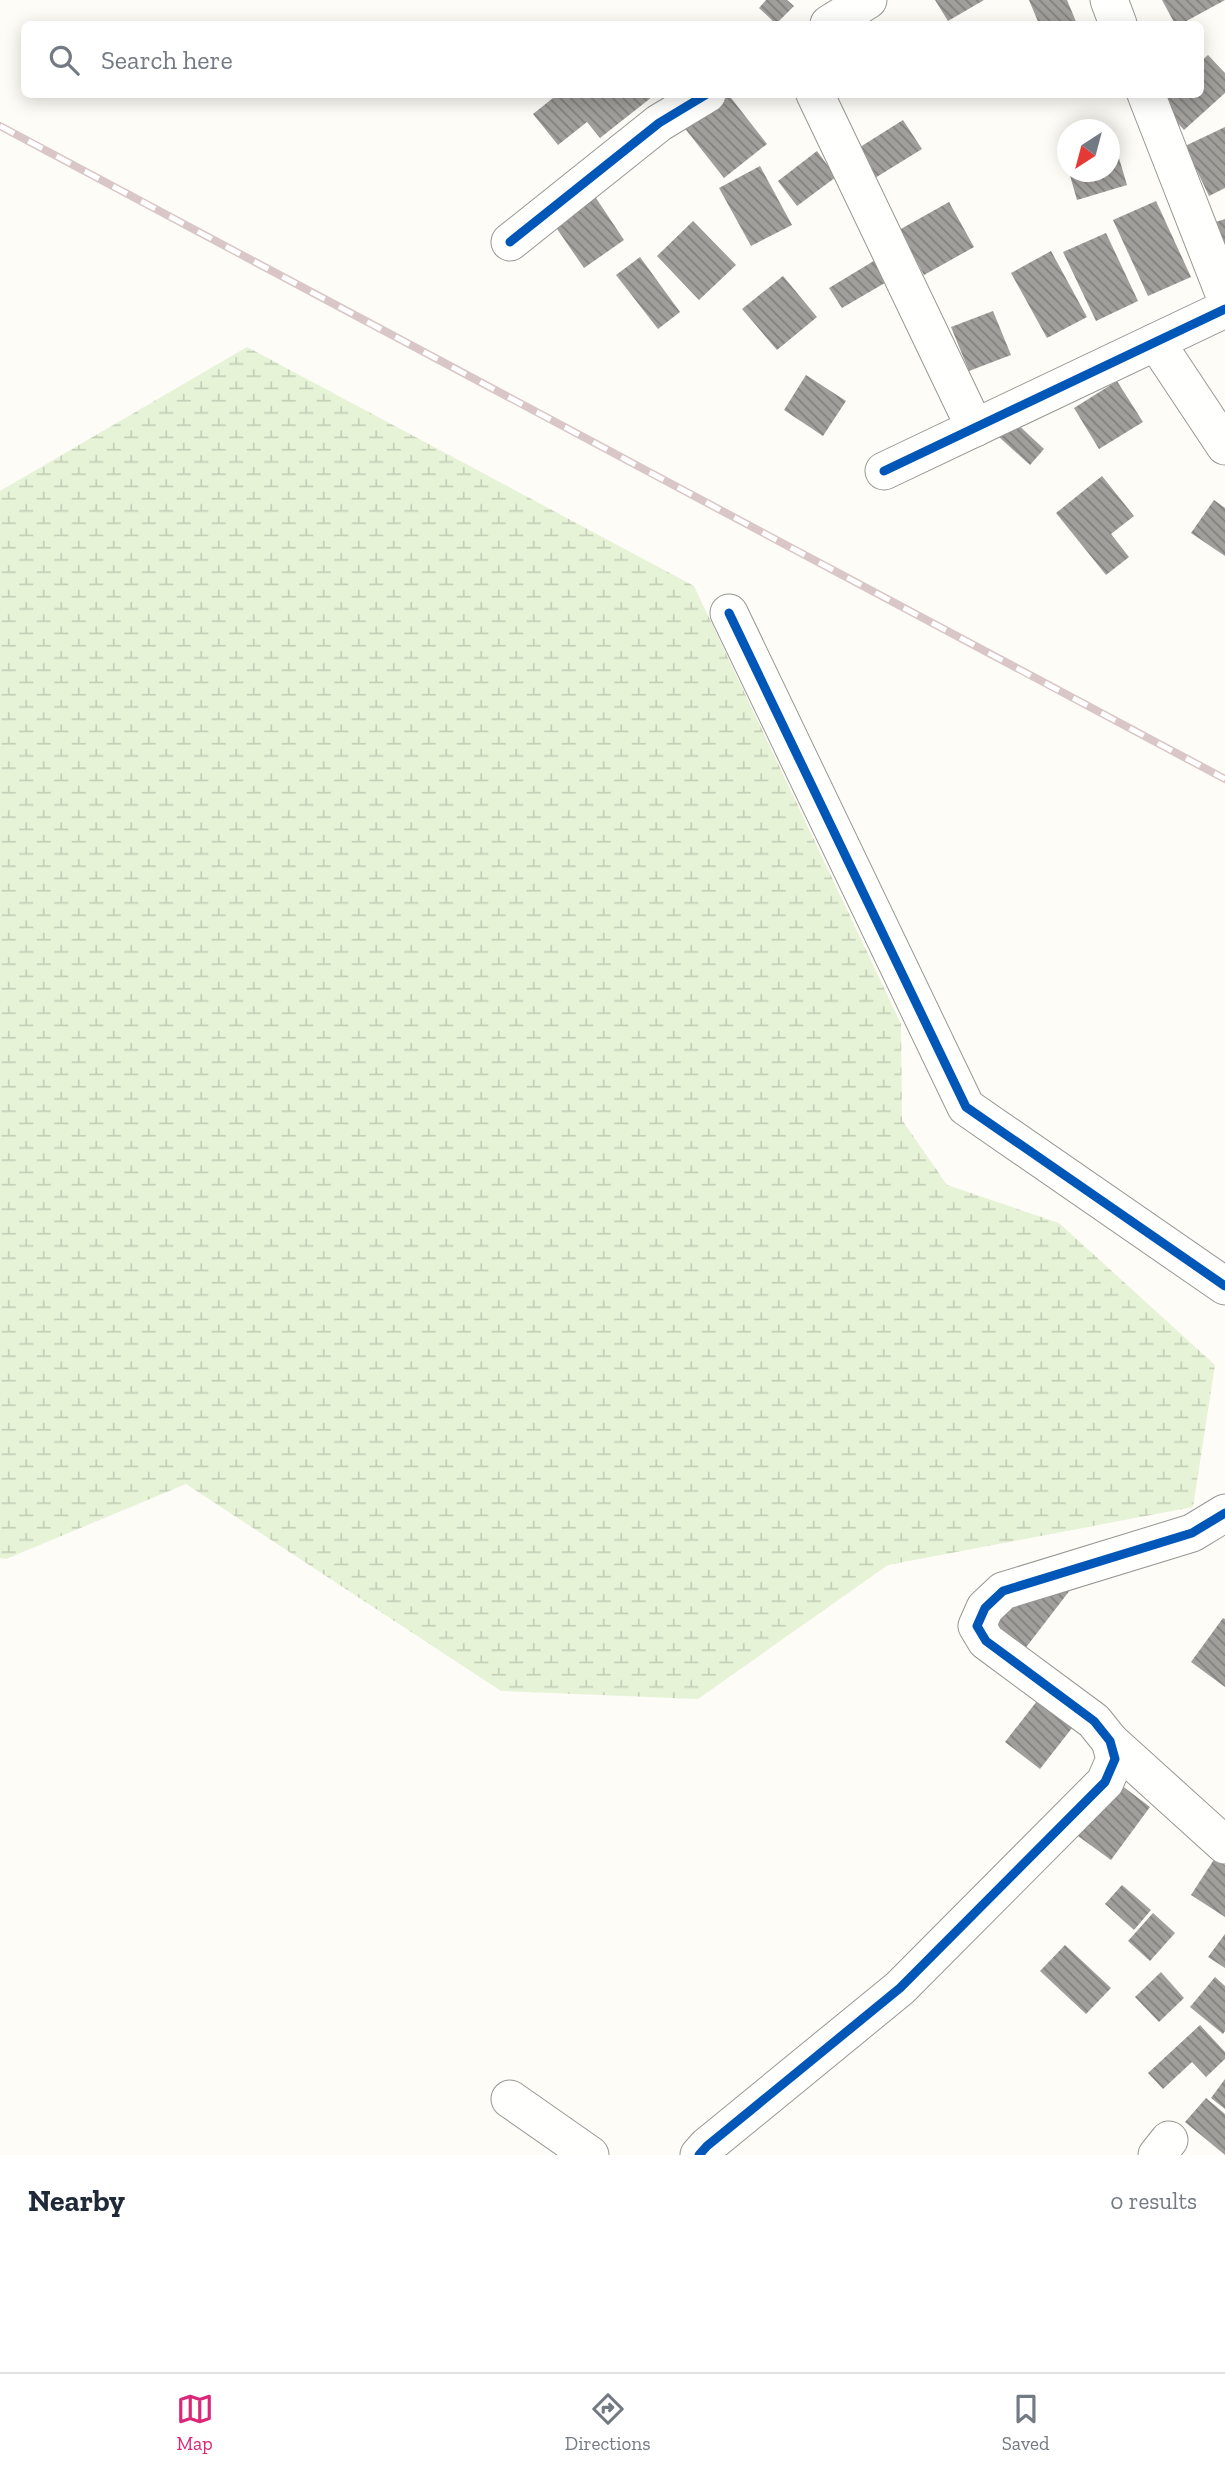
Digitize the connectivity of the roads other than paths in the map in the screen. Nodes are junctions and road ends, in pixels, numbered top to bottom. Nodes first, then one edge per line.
1 (868, 0) edge
2 (1109, 0) edge
3 (835, 21) edge
4 (1117, 21) edge
5 (700, 98) edge
6 (817, 98) edge
7 (1148, 98) edge
8 (510, 242) dead end
9 (1225, 296) edge
10 (1225, 309) edge
11 (1156, 342) junction
12 (975, 428) junction
13 (1225, 446) edge
14 (884, 471) dead end
15 (729, 613) dead end
16 (1225, 1286) edge
17 (1225, 1513) edge
18 (1110, 1741) junction
19 (1225, 1845) edge
20 (510, 2099) dead end
21 (590, 2155) edge
22 (699, 2155) edge

1 - 3 street
2 - 4 street
5 - 8 street
6 - 12 street
7 - 9 street
10 - 11 street
11 - 12 street
11 - 13 street
12 - 14 street
15 - 16 street
17 - 18 street
18 - 19 street
18 - 22 street
20 - 21 street

